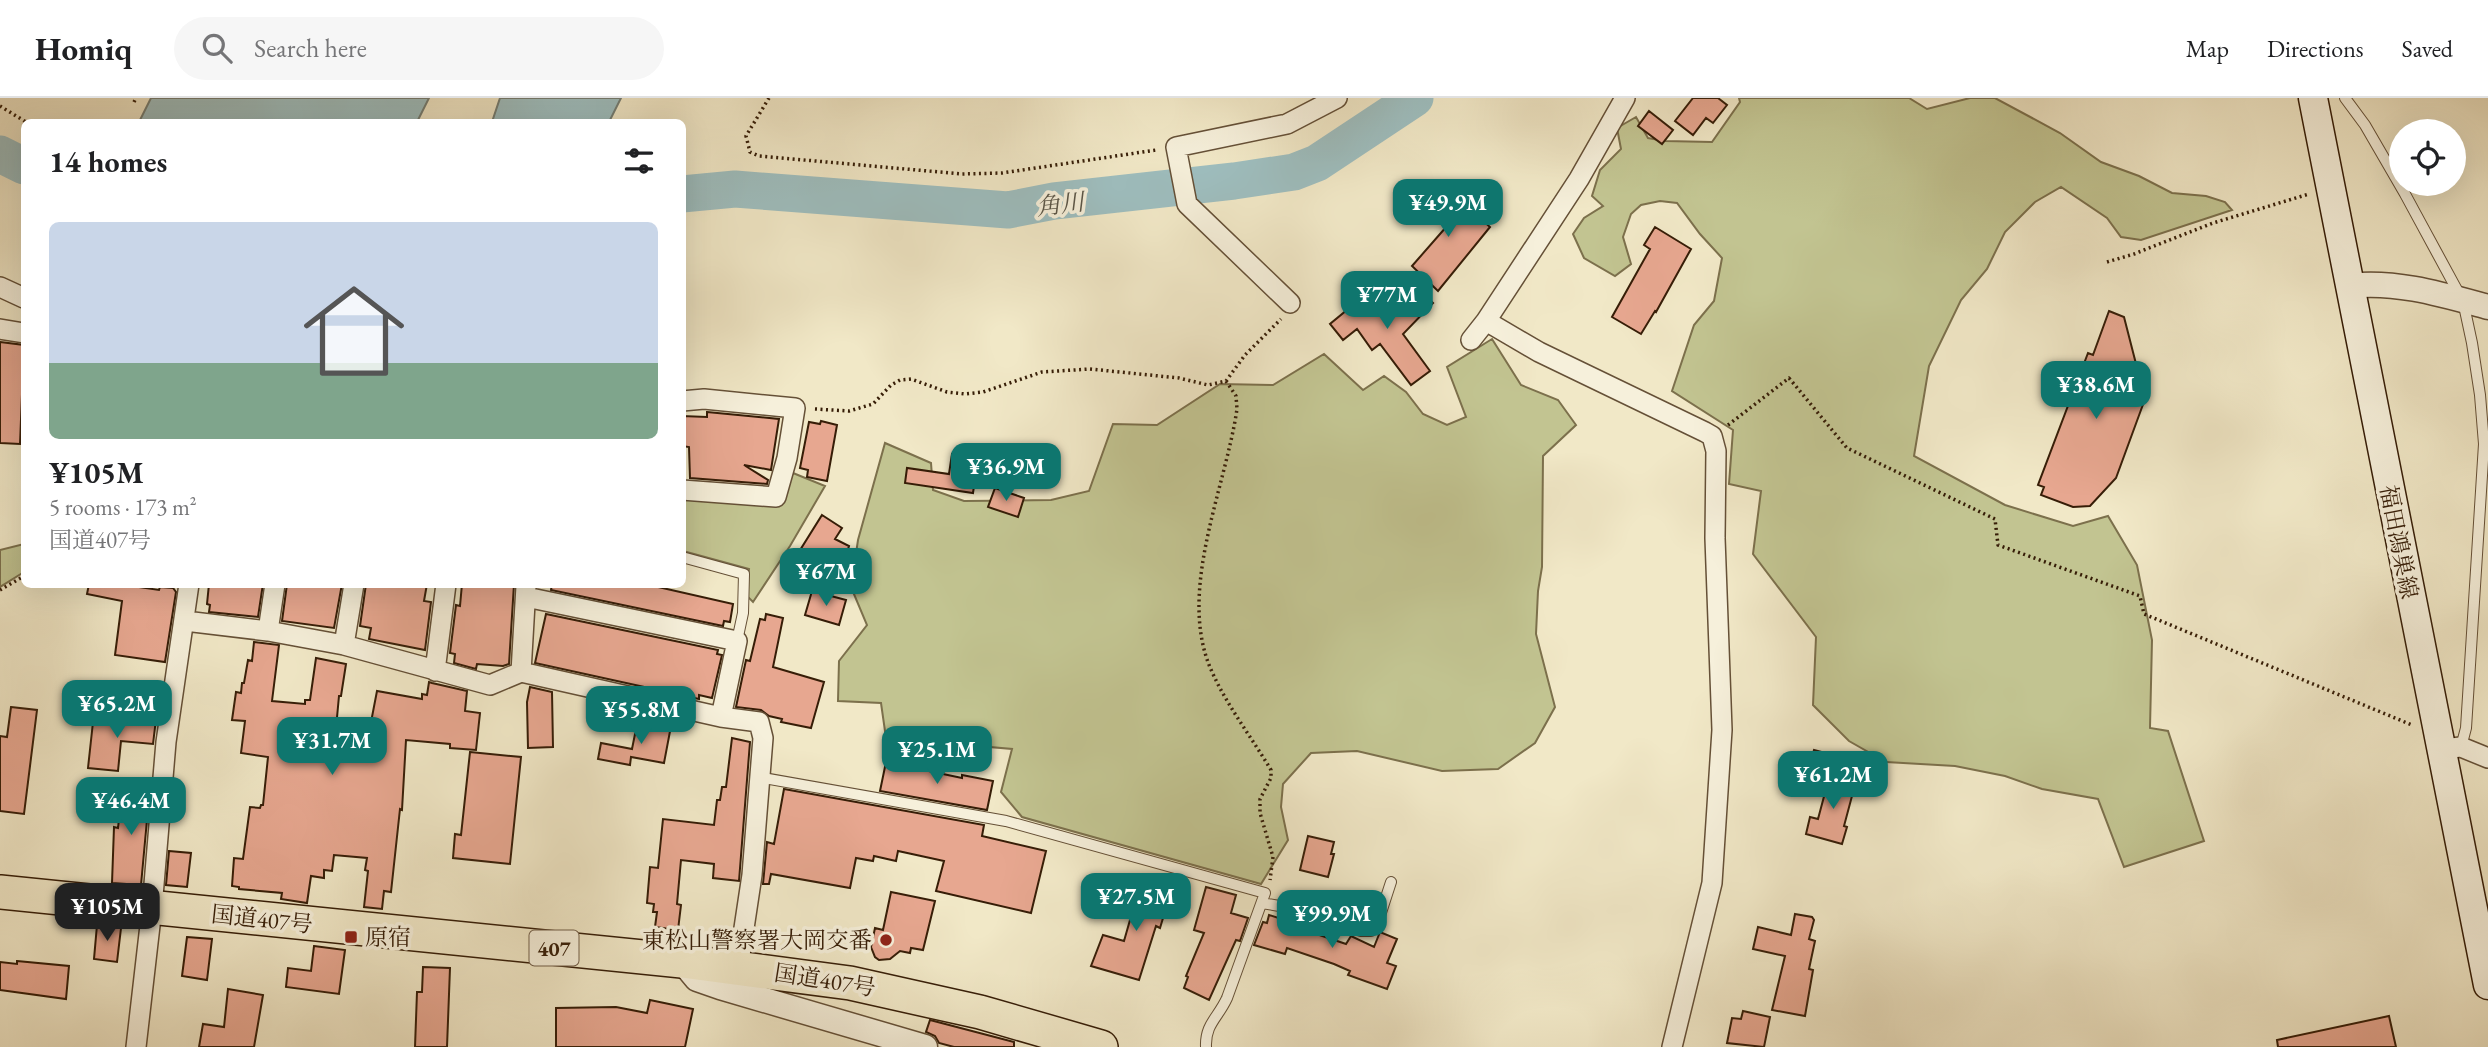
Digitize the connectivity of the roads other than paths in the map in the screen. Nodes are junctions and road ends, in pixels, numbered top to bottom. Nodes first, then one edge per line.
1 (1337, 98) edge
2 (1625, 98) edge
3 (2313, 98) edge
4 (2346, 98) edge
5 (2349, 286) junction
6 (0, 287) edge
7 (21, 297) edge
8 (2463, 301) junction
9 (1290, 303) road end
10 (2488, 307) edge
11 (1486, 321) junction
12 (0, 329) edge
13 (21, 332) edge
14 (1471, 340) dead end
15 (686, 401) edge
16 (686, 490) edge
17 (686, 558) edge
18 (189, 588) edge
19 (274, 588) edge
20 (353, 588) edge
21 (445, 588) edge
22 (526, 591) edge
23 (185, 621) junction
24 (268, 631) junction
25 (737, 641) junction
26 (344, 645) junction
27 (435, 671) junction
28 (521, 672) junction
29 (721, 717) junction
30 (2451, 748) junction
31 (2488, 758) edge
32 (758, 777) junction
33 (1391, 882) dead end
34 (0, 892) edge
35 (1263, 898) junction
36 (152, 908) junction
37 (682, 961) junction
38 (738, 968) junction
39 (2488, 985) edge
40 (136, 1047) edge
41 (925, 1047) edge
42 (1101, 1047) edge
43 (1206, 1047) edge
44 (1672, 1047) edge

1 - 9 street
2 - 11 street
3 - 5 main road, 福田鴻巣線
4 - 8 lane
5 - 8 street
5 - 30 main road, 福田鴻巣線
6 - 7 street
8 - 10 street
8 - 30 lane
11 - 14 street
11 - 44 street
12 - 13 street
15 - 16 street
17 - 25 lane
18 - 23 street
19 - 24 street
20 - 26 street
21 - 27 street
22 - 25 street
22 - 28 street
23 - 24 street
23 - 36 street
24 - 26 street
25 - 29 street
26 - 27 street
27 - 28 street
28 - 29 street
29 - 32 street
30 - 31 street
30 - 39 main road, 福田鴻巣線
32 - 35 lane
32 - 38 street
33 - 35 lane
34 - 36 highway, 国道407号 / 407
35 - 43 lane
36 - 37 highway, 国道407号 / 407
36 - 40 street
37 - 38 highway, 国道407号 / 407
37 - 41 street
38 - 42 highway, 国道407号 / 407

